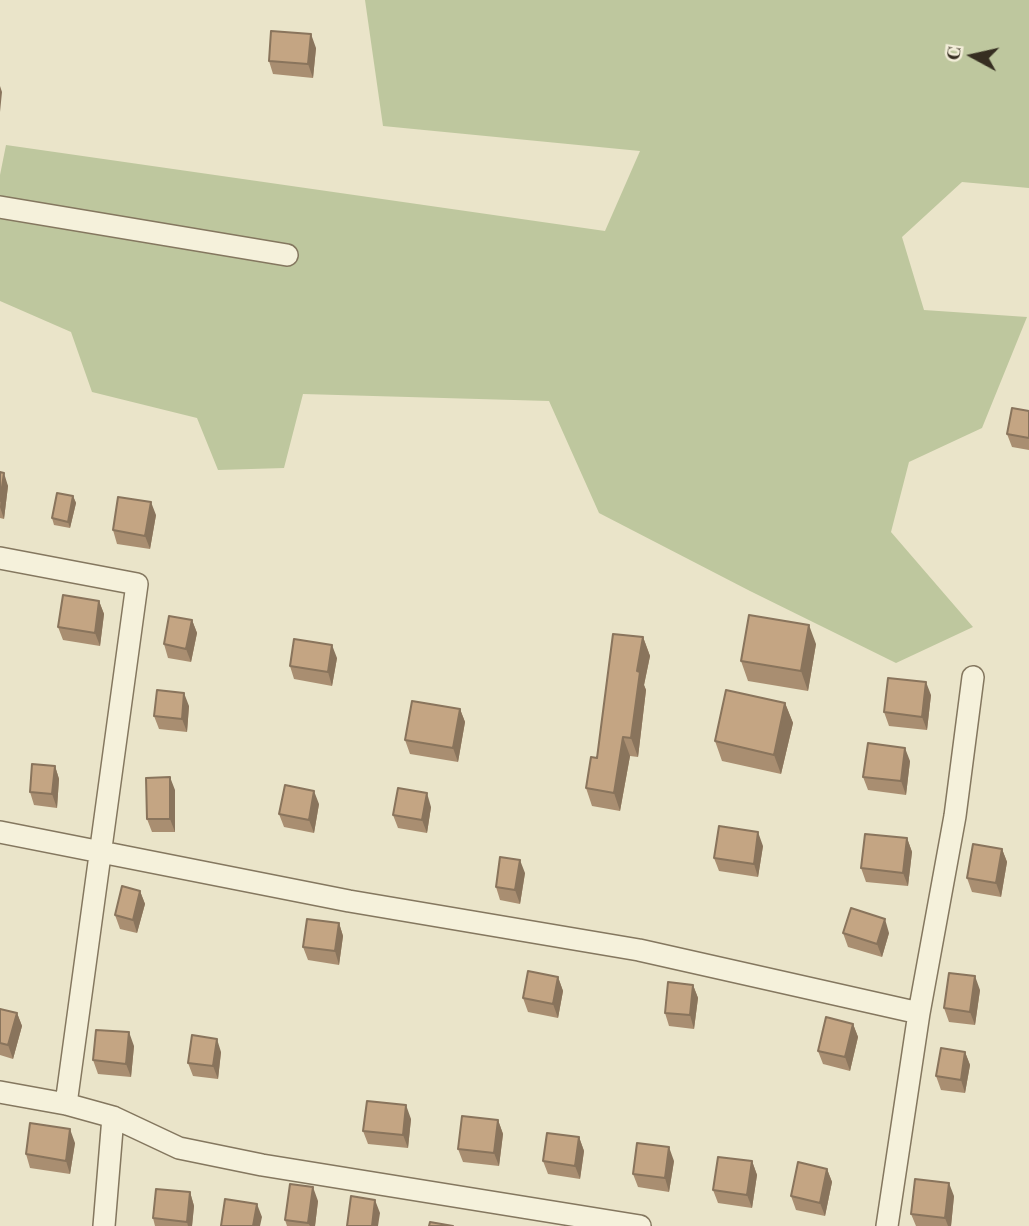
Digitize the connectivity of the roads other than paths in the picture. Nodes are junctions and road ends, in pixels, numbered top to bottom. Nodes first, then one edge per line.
1 (0, 207) edge
2 (287, 256) dead end
3 (0, 558) edge
4 (973, 677) dead end
5 (0, 832) edge
6 (100, 852) junction
7 (919, 1013) junction
8 (0, 1092) edge
9 (66, 1104) junction
10 (113, 1117) junction
11 (104, 1226) edge
12 (639, 1226) edge
13 (887, 1226) edge

1 - 2 street
3 - 6 street
4 - 7 street
5 - 6 street
6 - 7 street
6 - 9 street
7 - 13 street
8 - 9 street
9 - 10 street
10 - 11 street
10 - 12 street

